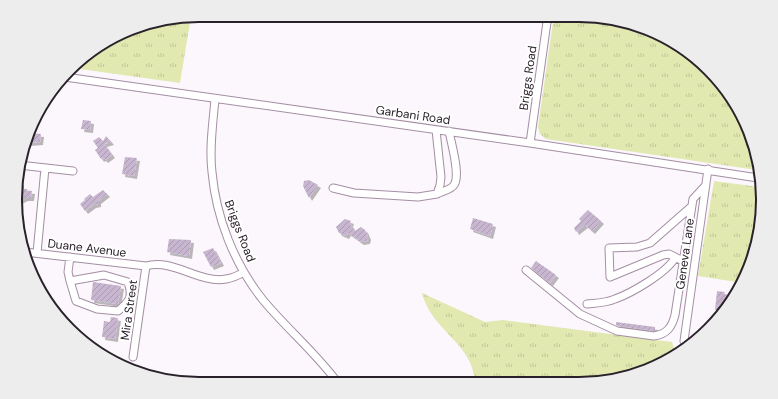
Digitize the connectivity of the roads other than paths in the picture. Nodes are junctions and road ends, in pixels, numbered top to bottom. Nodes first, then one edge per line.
1 (547, 22) edge
2 (70, 78) edge
3 (215, 99) junction
4 (436, 130) junction
5 (448, 131) junction
6 (530, 143) junction
7 (25, 166) edge
8 (45, 168) junction
9 (708, 169) junction
10 (73, 171) dead end
11 (754, 177) edge
12 (705, 186) junction
13 (334, 188) dead end
14 (437, 194) junction
15 (691, 207) junction
16 (30, 253) edge
17 (37, 254) junction
18 (70, 257) junction
19 (675, 258) junction
20 (683, 261) junction
21 (146, 266) junction
22 (526, 270) dead end
23 (244, 272) junction
24 (70, 280) junction
25 (587, 304) dead end
26 (684, 341) dead end
27 (133, 357) dead end
28 (333, 377) edge

1 - 6 street, Briggs Road
2 - 3 street, Garbani Road
3 - 4 street, Garbani Road
3 - 23 street, Briggs Road
4 - 5 street, Garbani Road
4 - 14 street
5 - 6 street, Garbani Road
5 - 14 street
6 - 9 street, Garbani Road
7 - 8 street
8 - 10 street
8 - 17 street
9 - 11 street, Garbani Road
9 - 12 street, Geneva Lane
12 - 15 street
12 - 26 street, Geneva Lane
13 - 14 street
15 - 19 street
15 - 20 street
16 - 17 street, Duane Avenue
17 - 18 street, Duane Avenue
18 - 21 street, Duane Avenue
18 - 24 street
19 - 20 street
19 - 25 street
20 - 22 street
21 - 23 street, Duane Avenue
21 - 27 street, Mira Street
23 - 28 street, Briggs Road
24 - 24 street

